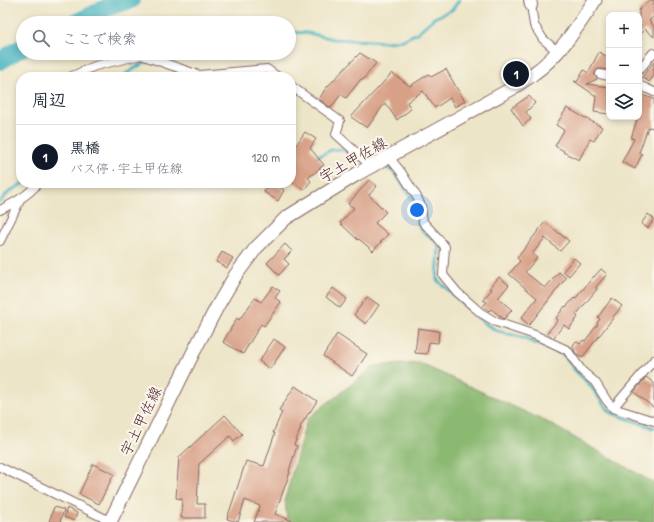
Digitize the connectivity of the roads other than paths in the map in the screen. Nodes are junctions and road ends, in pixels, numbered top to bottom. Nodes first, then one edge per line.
1 (595, 0) edge
2 (531, 2) edge
3 (558, 52) junction
4 (652, 53) dead end
5 (120, 60) edge
6 (156, 60) edge
7 (642, 66) edge
8 (81, 72) edge
9 (190, 72) edge
10 (234, 72) edge
11 (272, 72) edge
12 (600, 74) dead end
13 (606, 75) edge
14 (642, 86) edge
15 (296, 90) edge
16 (654, 92) edge
17 (389, 157) junction
18 (372, 167) junction
19 (34, 188) edge
20 (21, 198) junction
21 (0, 210) edge
22 (0, 241) edge
23 (654, 360) edge
24 (614, 408) junction
25 (654, 421) edge
26 (0, 467) edge
27 (110, 522) edge

1 - 3 main road, 宇土甲佐線
2 - 3 street
3 - 17 main road, 宇土甲佐線
4 - 7 street
5 - 8 street
6 - 9 street
10 - 11 street
12 - 13 street
14 - 16 street
15 - 18 street
17 - 18 main road, 宇土甲佐線
17 - 24 street
18 - 27 main road, 宇土甲佐線
19 - 20 street
20 - 21 street
20 - 22 street
23 - 24 street
24 - 25 street
26 - 27 street

